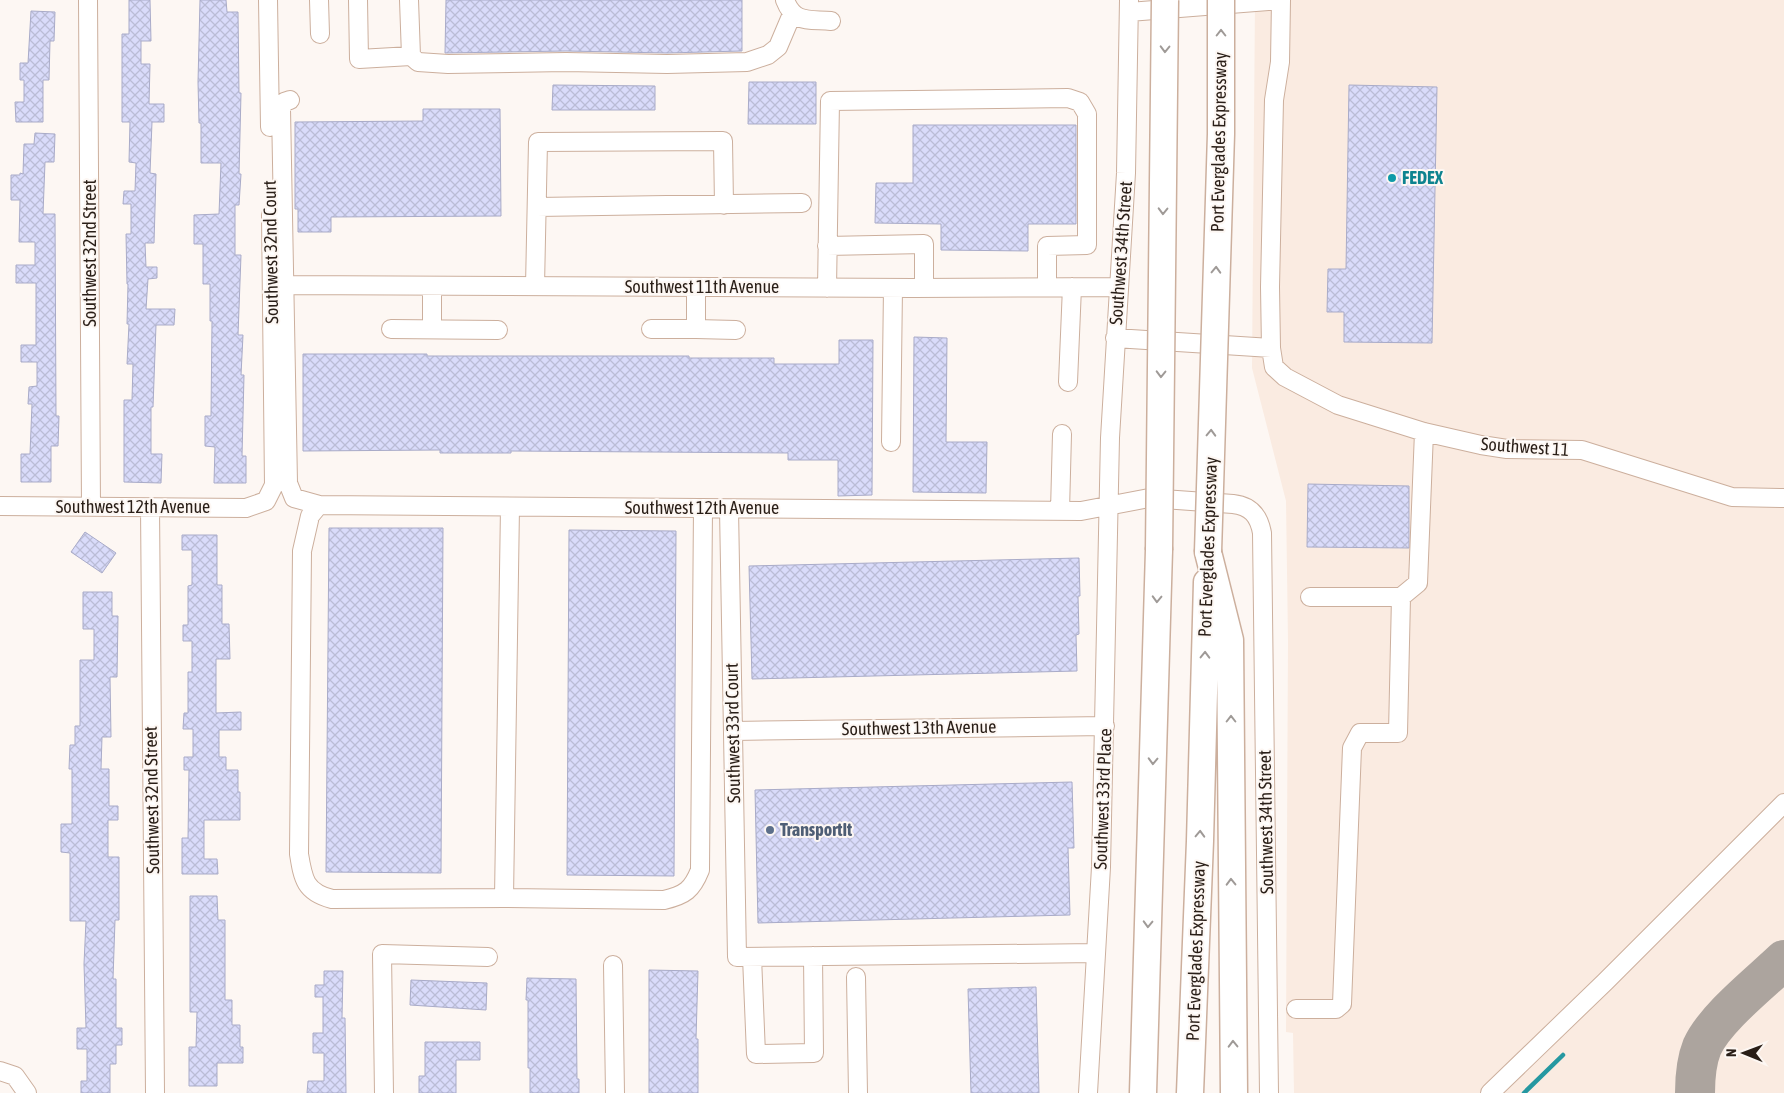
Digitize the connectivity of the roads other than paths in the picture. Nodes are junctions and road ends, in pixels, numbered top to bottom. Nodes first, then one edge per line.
1 (88, 0) edge
2 (268, 0) edge
3 (319, 0) edge
4 (358, 0) edge
5 (409, 0) edge
6 (1165, 0) edge
7 (1221, 0) edge
8 (1129, 6) edge
9 (789, 7) edge
10 (831, 21) dead end
11 (320, 34) dead end
12 (412, 56) junction
13 (290, 100) dead end
14 (802, 203) dead end
15 (724, 205) junction
16 (537, 207) junction
17 (827, 246) junction
18 (284, 285) junction
19 (432, 286) junction
20 (535, 286) junction
21 (696, 287) junction
22 (1047, 287) junction
23 (1072, 287) junction
24 (1119, 287) junction
25 (827, 288) junction
26 (893, 288) junction
27 (924, 288) junction
28 (391, 329) dead end
29 (432, 329) junction
30 (651, 329) dead end
31 (696, 329) junction
32 (498, 330) dead end
33 (736, 330) dead end
34 (1115, 338) junction
35 (1271, 348) junction
36 (1068, 382) dead end
37 (1424, 432) junction
38 (1062, 434) dead end
39 (891, 442) dead end
40 (294, 498) joint
41 (1784, 498) edge
42 (266, 502) joint
43 (319, 505) junction
44 (0, 506) edge
45 (1109, 506) junction
46 (91, 507) junction
47 (150, 507) junction
48 (510, 507) junction
49 (703, 508) junction
50 (729, 509) junction
51 (1060, 511) junction
52 (1208, 552) junction
53 (1310, 597) dead end
54 (1401, 597) junction
55 (1105, 726) junction
56 (733, 731) junction
57 (1784, 803) edge
58 (504, 898) junction
59 (1096, 954) junction
60 (813, 956) junction
61 (488, 957) dead end
62 (744, 957) junction
63 (613, 965) dead end
64 (856, 977) dead end
65 (1296, 1009) dead end
66 (1144, 1065) junction
67 (8, 1074) edge
68 (26, 1093) edge
69 (155, 1093) edge
70 (384, 1093) edge
71 (615, 1093) edge
72 (858, 1093) edge
73 (1088, 1093) edge
74 (1138, 1093) edge
75 (1143, 1093) edge
76 (1190, 1093) edge
77 (1234, 1093) edge
78 (1269, 1093) edge
79 (1490, 1093) edge

1 - 46 street, Southwest 32nd Street
2 - 42 street, Southwest 32nd Court
3 - 11 street
4 - 12 street
5 - 12 street
6 -> 66 highway, bridge
52 -> 7 highway, Port Everglades Expressway, bridge
8 - 24 street, Southwest 34th Street
8 - 35 street
9 - 10 street
9 - 12 street
13 - 18 street, Southwest 32nd Court
14 - 15 street
15 - 16 street
15 - 16 street
16 - 20 street
17 - 22 street
17 - 25 street
17 - 27 street
18 - 19 street, Southwest 11th Avenue
18 - 40 street, Southwest 32nd Court
19 - 20 street, Southwest 11th Avenue
19 - 29 street
20 - 21 street, Southwest 11th Avenue
21 - 25 street, Southwest 11th Avenue
21 - 31 street
22 - 23 street, Southwest 11th Avenue
22 - 27 street, Southwest 11th Avenue
23 - 24 street, Southwest 11th Avenue
23 - 36 street
24 - 34 street, Southwest 34th Street
25 - 26 street, Southwest 11th Avenue
26 - 27 street, Southwest 11th Avenue
26 - 39 street
28 - 29 street
29 - 32 street
30 - 31 street
31 - 33 street
34 - 35 street
34 - 45 street, Southwest 34th Street
35 - 37 street, Southwest 11
37 - 41 street, Southwest 11
37 - 54 street
38 - 51 street
40 - 43 street, Southwest 12th Avenue
42 - 47 street, Southwest 12th Avenue
43 - 48 street, Southwest 12th Avenue
43 - 58 street
44 - 46 street, Southwest 12th Avenue
45 - 51 street, Southwest 12th Avenue
45 - 55 street, Southwest 33rd Place
45 - 78 street, Southwest 34th Street
46 - 47 street, Southwest 12th Avenue
47 - 69 street, Southwest 32nd Street
48 - 49 street, Southwest 12th Avenue
48 - 58 street
49 - 50 street, Southwest 12th Avenue
49 - 58 street
50 - 51 street, Southwest 12th Avenue
50 - 56 street, Southwest 33rd Court
76 -> 52 highway, Port Everglades Expressway
77 -> 52 highway
53 - 54 street
54 - 65 street
55 - 56 street, Southwest 13th Avenue
55 - 59 street, Southwest 33rd Place
56 - 62 street, Southwest 33rd Court
57 - 79 street
59 - 60 street
59 - 73 street, Southwest 33rd Place
60 - 62 street
60 - 62 street, Southwest 33rd Court
61 - 70 street
63 - 71 street
64 - 72 street
66 - 74 highway
66 - 75 highway
67 - 68 street

